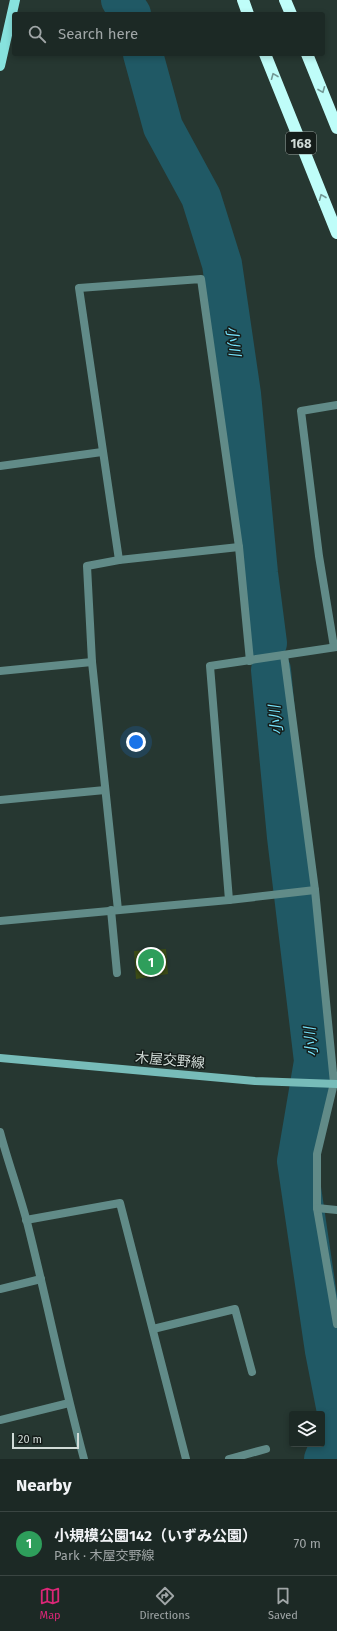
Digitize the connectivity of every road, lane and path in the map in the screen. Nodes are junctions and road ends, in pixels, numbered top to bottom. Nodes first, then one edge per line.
1 (15, 0) edge
2 (243, 0) edge
3 (285, 0) edge
4 (12, 12) edge
5 (247, 12) edge
6 (290, 12) edge
7 (12, 13) edge
8 (266, 56) edge
9 (308, 56) edge
10 (0, 66) edge
11 (337, 128) edge
12 (337, 233) edge
13 (337, 405) edge
14 (102, 452) junction
15 (0, 466) edge
16 (239, 547) junction
17 (119, 560) junction
18 (335, 647) edge
19 (284, 655) junction
20 (250, 661) junction
21 (92, 662) junction
22 (0, 671) edge
23 (105, 790) junction
24 (0, 800) edge
25 (315, 890) junction
26 (229, 900) junction
27 (115, 910) junction
28 (0, 921) edge
29 (117, 973) dead end
30 (0, 1058) edge
31 (336, 1082) edge
32 (0, 1132) edge
33 (3, 1157) edge
34 (317, 1208) junction
35 (337, 1210) edge
36 (26, 1220) junction
37 (41, 1279) junction
38 (0, 1289) edge
39 (337, 1323) edge
40 (153, 1329) junction
41 (252, 1372) dead end
42 (69, 1403) junction
43 (0, 1420) edge
44 (266, 1449) dead end
45 (84, 1459) edge
46 (186, 1459) edge
47 (229, 1459) edge

1 - 4 main road
2 - 5 highway
3 - 6 highway
7 - 10 main road
12 -> 8 highway, 168
9 -> 11 highway
13 - 18 street
14 - 15 street
14 - 16 street
14 - 17 street
16 - 17 street
16 - 20 street
17 - 21 street
18 - 19 street
19 - 20 street
19 - 25 street
20 - 26 street
21 - 22 street
21 - 23 street
23 - 24 street
23 - 27 street
25 - 26 street
25 - 31 street
26 - 27 street
27 - 28 street
27 - 29 street
30 - 31 main road, 木屋交野線
31 - 34 street
32 - 33 street
33 - 36 street
34 - 35 street
34 - 39 street
36 - 37 street
36 - 40 street
37 - 38 street
37 - 42 street
40 - 41 street
40 - 46 street
42 - 43 street
42 - 45 street
44 - 47 street

